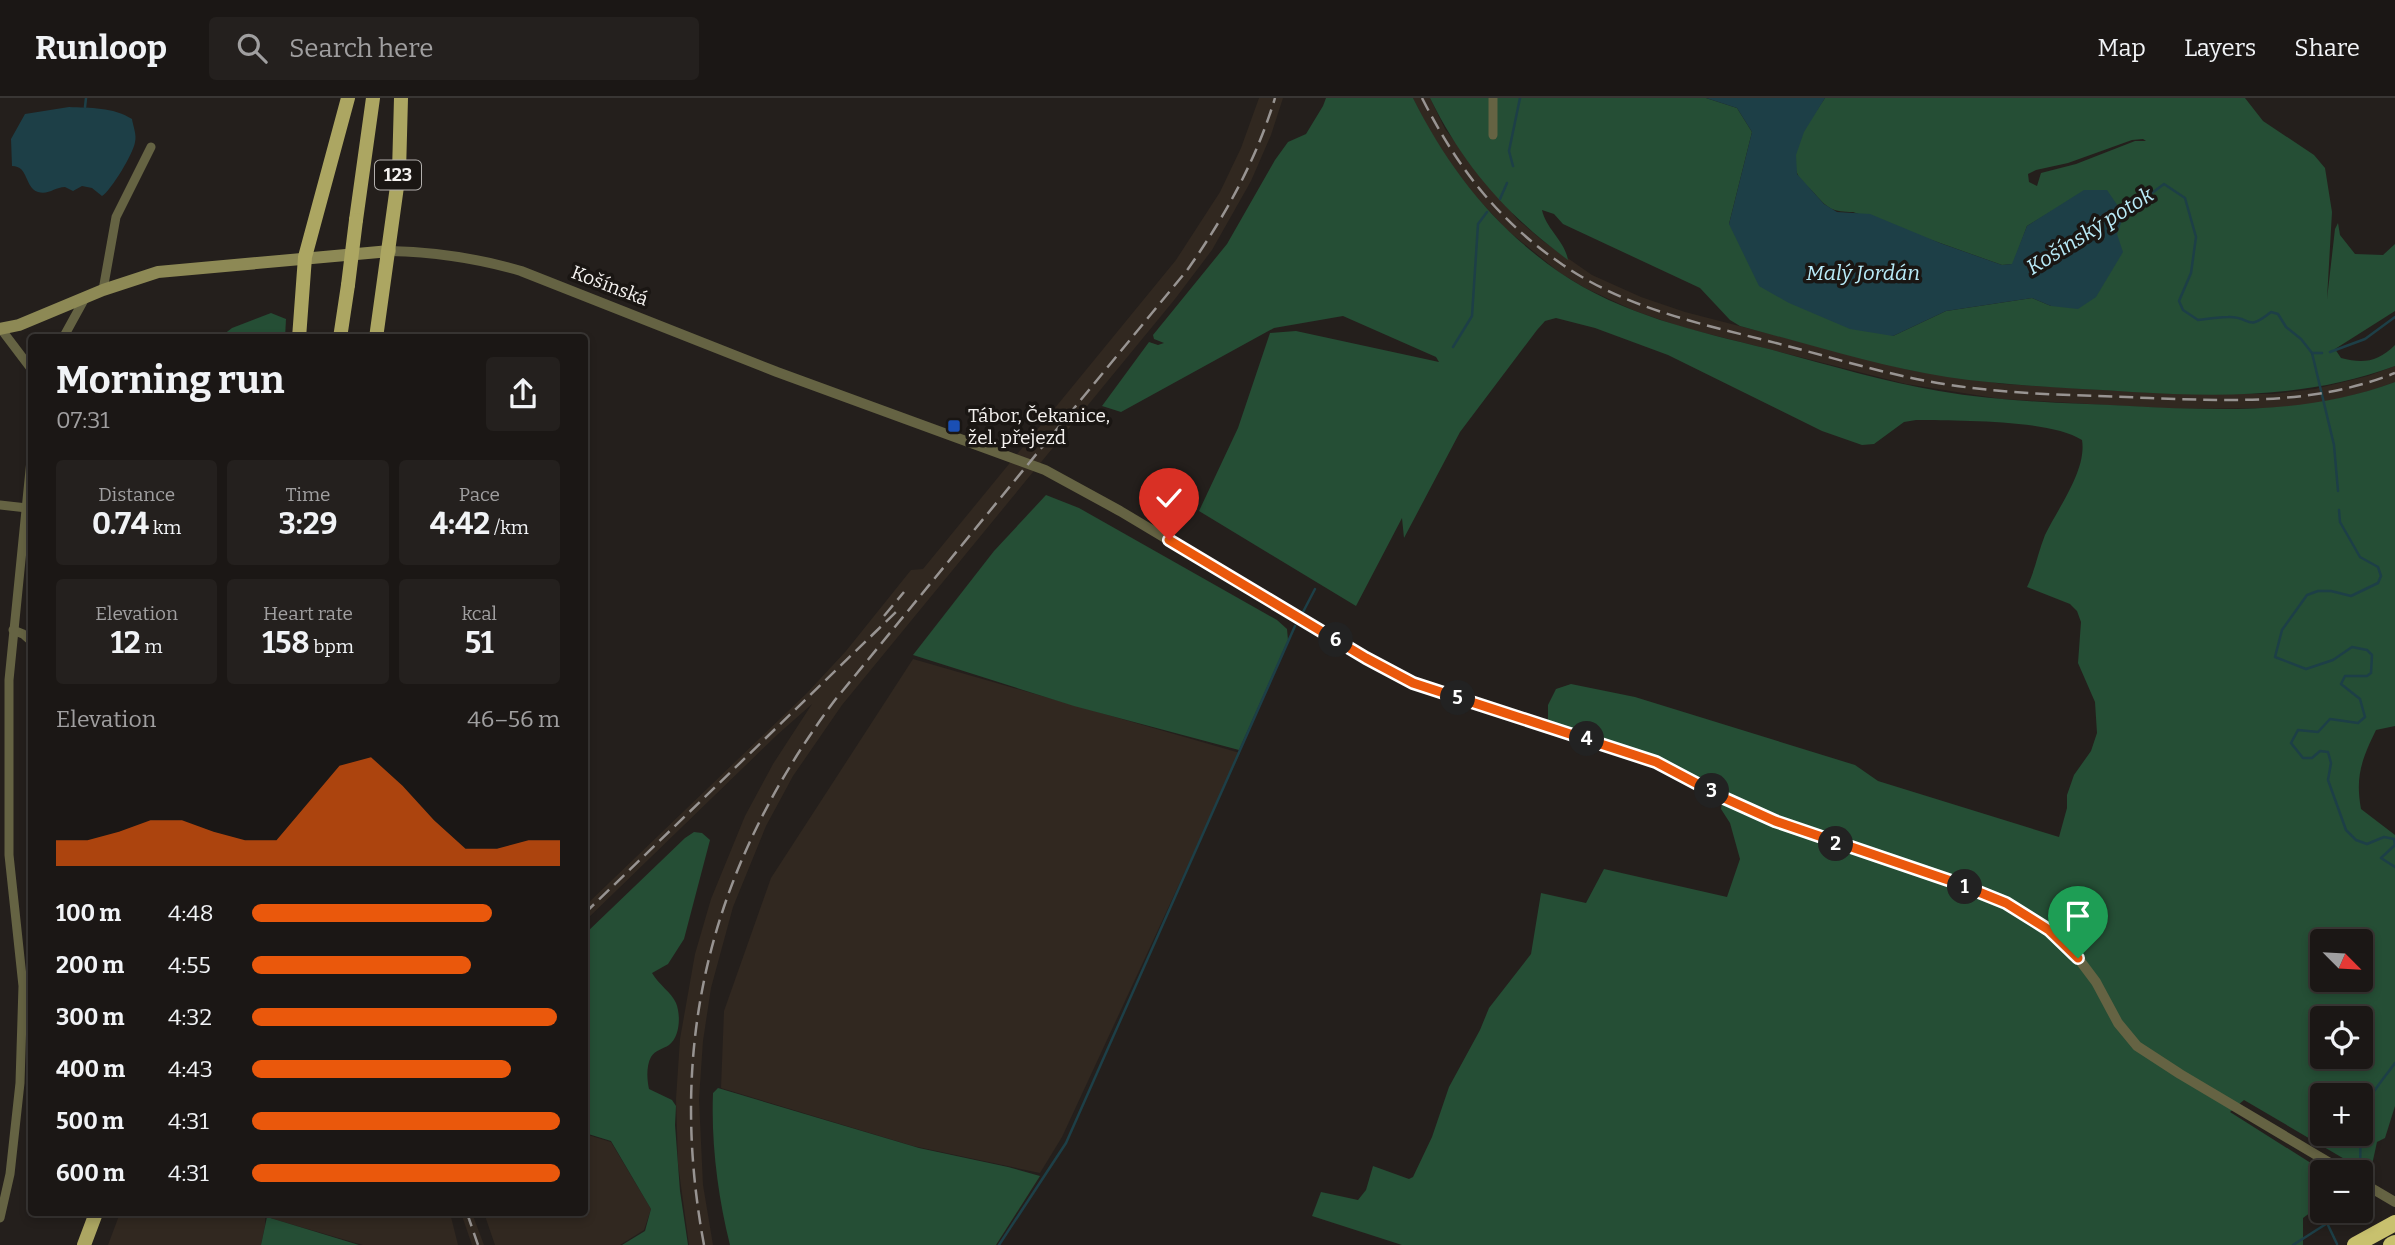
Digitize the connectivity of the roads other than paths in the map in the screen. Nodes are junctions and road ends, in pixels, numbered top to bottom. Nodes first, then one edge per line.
1 (348, 98) edge
2 (373, 98) edge
3 (401, 98) edge
4 (1493, 98) edge
5 (1493, 135) dead end
6 (151, 147) dead end
7 (390, 251) junction
8 (305, 257) junction
9 (103, 290) junction
10 (85, 298) junction
11 (1, 329) edge
12 (65, 334) edge
13 (299, 334) edge
14 (341, 334) edge
15 (377, 334) edge
16 (28, 365) edge
17 (28, 496) edge
18 (0, 505) edge
19 (27, 508) junction
20 (13, 630) junction
21 (28, 638) edge
22 (2323, 1160) edge
23 (2373, 1189) edge
24 (2395, 1202) edge
25 (95, 1216) edge
26 (0, 1217) edge
27 (2395, 1223) edge
28 (84, 1245) edge
29 (2355, 1245) edge

1 - 8 main road
2 - 14 main road, bridge
3 - 7 main road, 123
4 - 5 street
6 - 9 street
7 - 8 main road, Košínská
7 - 15 main road
7 - 22 street, Košínská
8 - 9 main road, Košínská
8 - 13 main road
9 - 10 main road, Košínská
10 - 11 main road, Košínská
10 - 12 street
11 - 16 street
17 - 19 street
18 - 19 street
19 - 20 street
20 - 21 street
20 - 26 street
23 - 24 street
25 - 28 main road
27 - 29 highway

